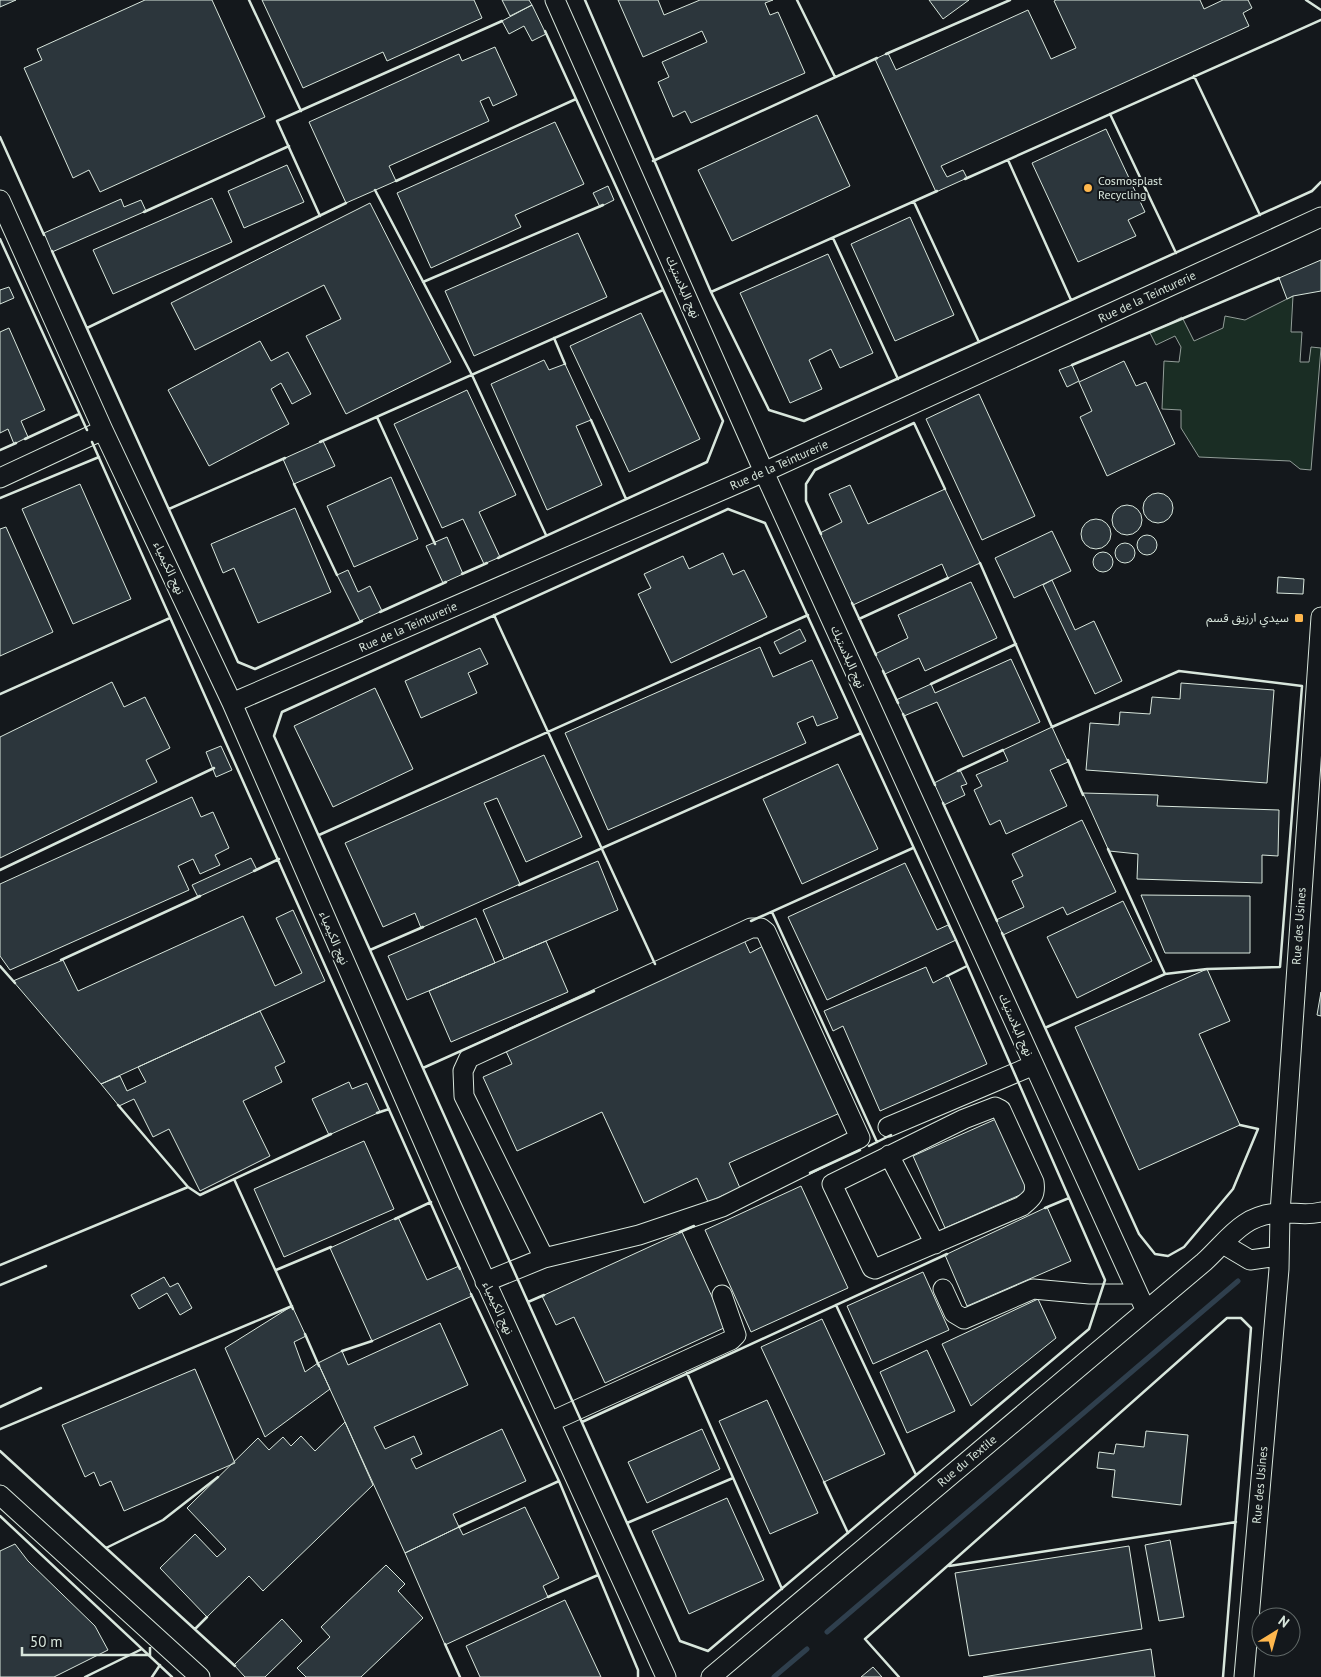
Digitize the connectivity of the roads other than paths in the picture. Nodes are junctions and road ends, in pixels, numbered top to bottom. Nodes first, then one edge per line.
1 (556, 0) edge
2 (0, 200) edge
3 (1321, 217) edge
4 (103, 430) junction
5 (764, 472) junction
6 (0, 478) edge
7 (1321, 616) edge
8 (1318, 688) edge
9 (232, 703) junction
10 (1314, 805) edge
11 (1034, 1064) junction
12 (888, 1127) dead end
13 (860, 1138) junction
14 (890, 1155) junction
15 (872, 1164) junction
16 (1321, 1212) edge
17 (1280, 1213) junction
18 (935, 1244) junction
19 (1224, 1244) junction
20 (1279, 1256) junction
21 (544, 1258) junction
22 (486, 1282) junction
23 (942, 1289) dead end
24 (722, 1295) dead end
25 (1142, 1303) junction
26 (550, 1422) junction
27 (0, 1495) edge
28 (200, 1677) edge
29 (666, 1677) edge
30 (711, 1677) edge
31 (1244, 1677) edge

1 - 5 street, نهج البلاستيك
2 - 4 street, نهج الكيمياء
3 - 5 street, Rue de la Teinturerie
4 - 6 street
4 - 9 street, نهج الكيمياء
5 - 9 street, Rue de la Teinturerie
5 - 11 street, نهج البلاستيك
7 - 8 street, Rue des Usines
8 - 10 street, Rue des Usines
9 - 22 street, نهج الكيمياء
10 - 17 street, Rue des Usines
11 - 12 street
11 - 25 street, نهج البلاستيك
13 - 15 street
13 - 21 street
13 - 21 street
14 - 15 street
14 - 18 street
14 - 18 street
15 - 18 street
16 - 17 street, Rue du Textile
17 - 19 street, Rue du Textile
17 - 20 street, Rue des Usines
19 - 20 street
19 - 25 street, Rue du Textile
20 - 31 street, Rue des Usines
21 - 22 street
22 - 26 street, نهج الكيمياء
23 - 25 street
24 - 26 street
25 - 30 street, Rue du Textile
26 - 29 street, نهج الكيمياء
27 - 28 street

